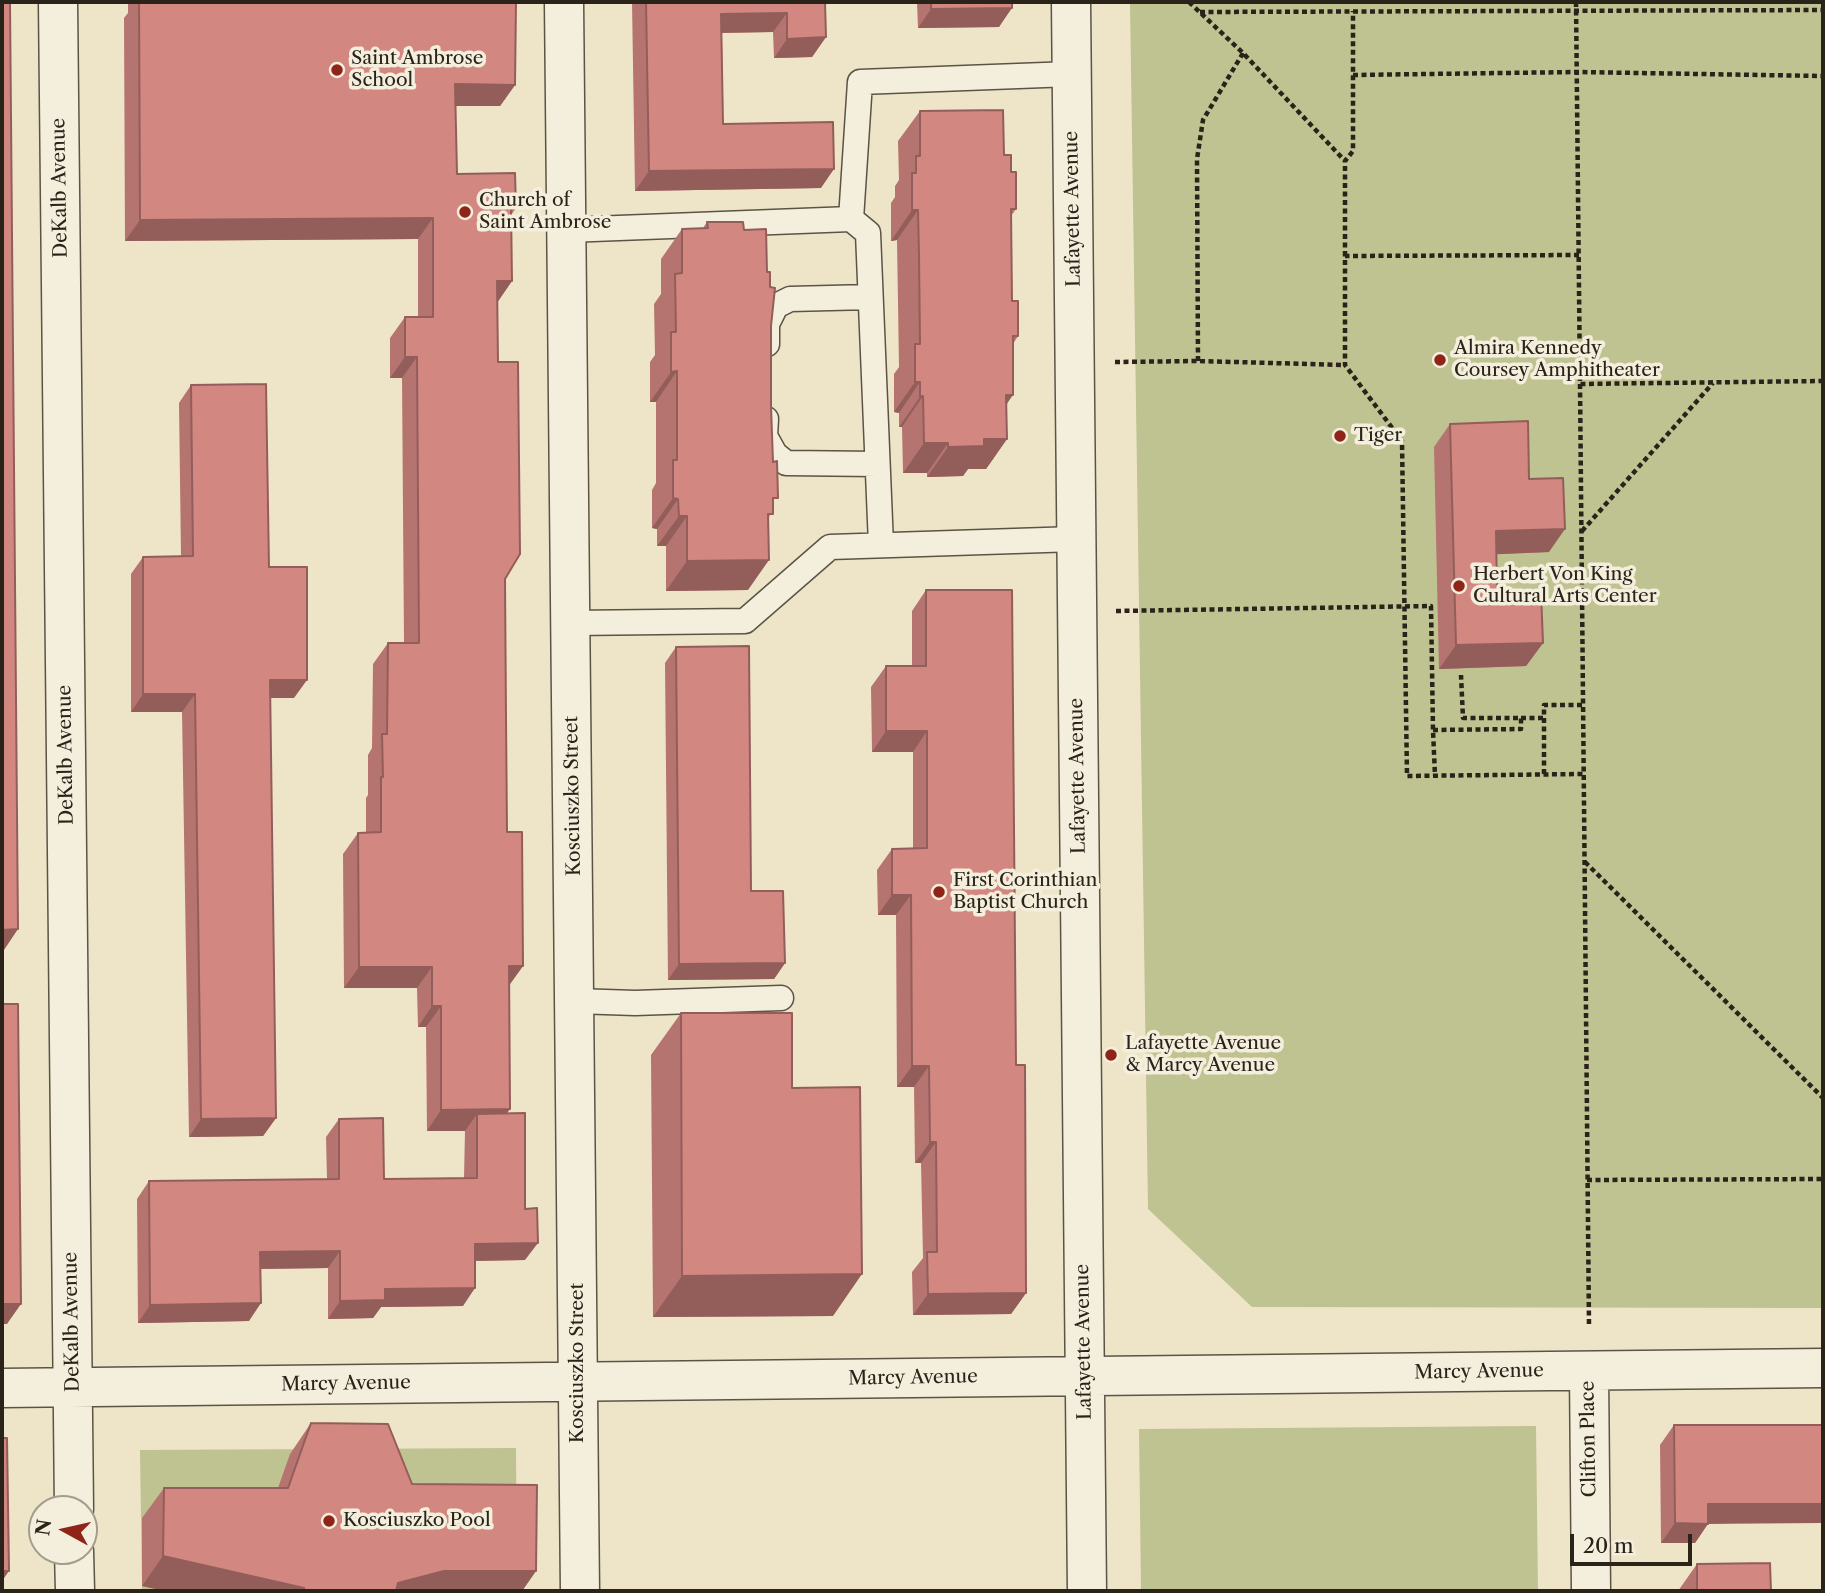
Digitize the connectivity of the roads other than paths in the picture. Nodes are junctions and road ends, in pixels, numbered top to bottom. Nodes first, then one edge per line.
1 (58, 2) edge
2 (564, 2) edge
3 (1071, 2) edge
4 (1071, 74) junction
5 (851, 219) junction
6 (567, 230) junction
7 (870, 297) junction
8 (767, 361) edge
9 (766, 398) edge
10 (877, 464) junction
11 (1076, 539) junction
12 (881, 545) junction
13 (572, 623) junction
14 (781, 999) dead end
15 (575, 1001) junction
16 (1823, 1368) edge
17 (1589, 1371) junction
18 (1084, 1376) junction
19 (579, 1382) junction
20 (73, 1387) junction
21 (2, 1388) edge
22 (74, 1495) edge
23 (74, 1565) edge
24 (75, 1591) edge
25 (580, 1591) edge
26 (1087, 1591) edge
27 (1591, 1591) edge

1 - 20 street, DeKalb Avenue
2 - 6 street, Kosciuszko Street
3 - 4 street, Lafayette Avenue
4 - 5 lane
4 - 11 street, Lafayette Avenue
5 - 6 lane
5 - 7 lane
6 - 13 street, Kosciuszko Street
7 - 8 lane
7 - 10 lane
9 - 10 lane
10 - 12 lane
11 - 12 lane
11 - 18 street, Lafayette Avenue
12 - 13 lane
13 - 15 street, Kosciuszko Street
14 - 15 lane
15 - 19 street, Kosciuszko Street
16 - 17 street, Marcy Avenue
17 - 18 street, Marcy Avenue
17 - 27 street, Clifton Place
18 - 19 street, Marcy Avenue
18 - 26 street, Lafayette Avenue
19 - 20 street, Marcy Avenue
19 - 25 street, Kosciuszko Street
20 - 21 street, Marcy Avenue
20 - 22 street, DeKalb Avenue
23 - 24 street

